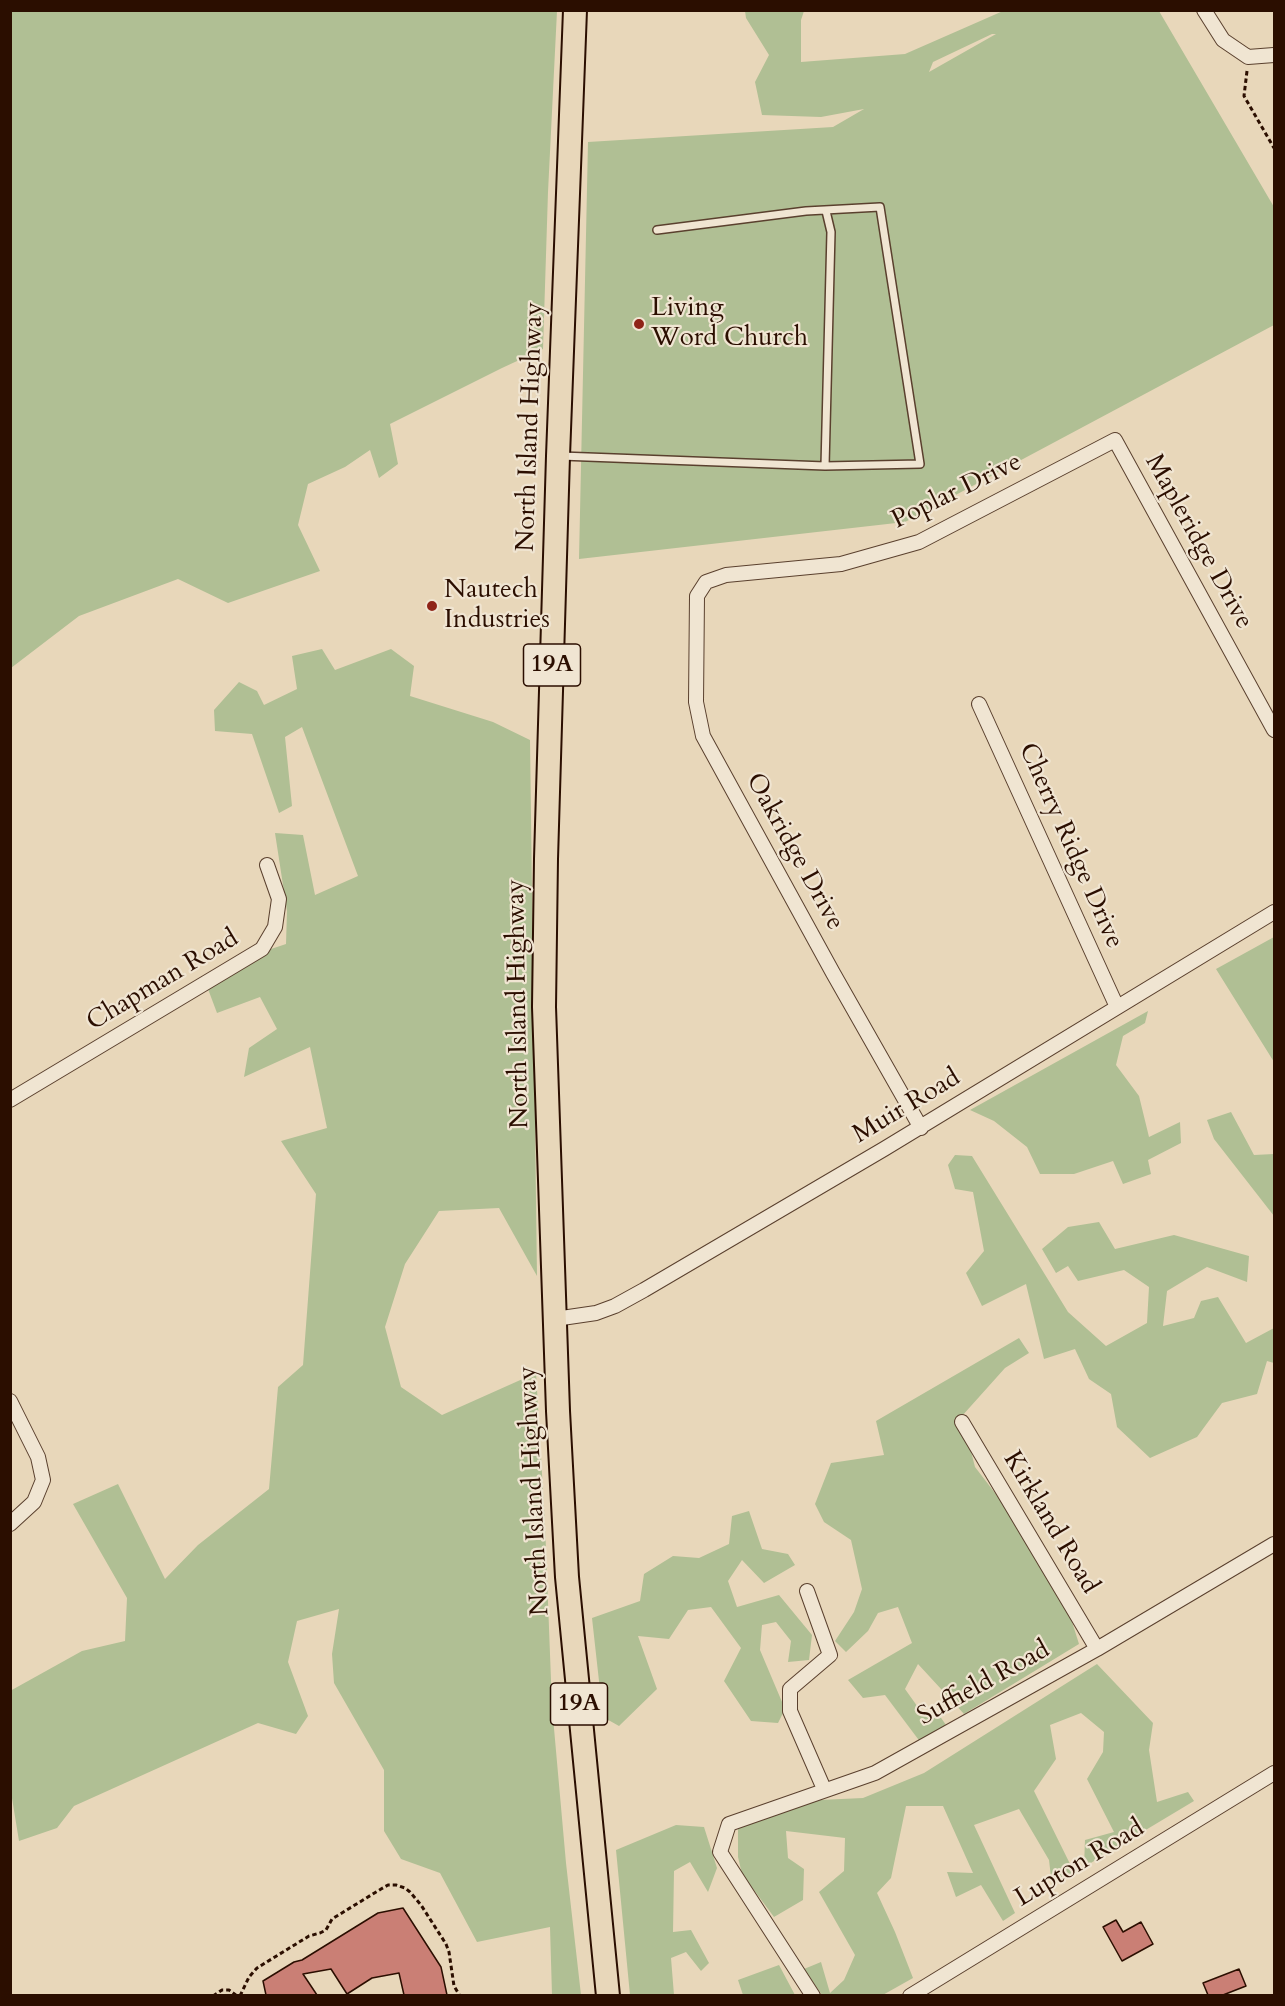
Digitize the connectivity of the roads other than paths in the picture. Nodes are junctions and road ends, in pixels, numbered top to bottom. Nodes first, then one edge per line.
1 (575, 10) edge
2 (1204, 10) edge
3 (1275, 55) edge
4 (826, 211) junction
5 (657, 230) dead end
6 (1115, 440) joint
7 (558, 456) junction
8 (825, 466) junction
9 (706, 582) joint
10 (979, 704) dead end
11 (1275, 730) edge
12 (267, 865) dead end
13 (1275, 912) edge
14 (1117, 1007) junction
15 (10, 1100) edge
16 (921, 1128) junction
17 (555, 1319) junction
18 (10, 1401) edge
19 (962, 1422) dead end
20 (10, 1524) edge
21 (1275, 1544) edge
22 (807, 1591) dead end
23 (1097, 1649) junction
24 (1275, 1773) edge
25 (824, 1789) junction
26 (608, 1995) edge
27 (813, 1995) edge
28 (910, 1995) edge

1 - 7 main road, North Island Highway / 19A
2 - 3 street
4 - 5 lane
4 - 8 lane
4 - 8 lane
6 - 9 street, Poplar Drive
6 - 11 street, Mapleridge Drive
7 - 8 lane
7 - 17 main road, North Island Highway / 19A
9 - 16 street, Oakridge Drive
10 - 14 street, Cherry Ridge Drive
12 - 15 street, Chapman Road
13 - 14 street, Muir Road
14 - 16 street, Muir Road
16 - 17 street, Muir Road
17 - 26 main road, North Island Highway / 19A
18 - 20 street
19 - 23 street, Kirkland Road
21 - 23 street, Suffield Road
22 - 25 street
23 - 25 street, Suffield Road
24 - 28 street, Lupton Road
25 - 27 street, Suffield Road

